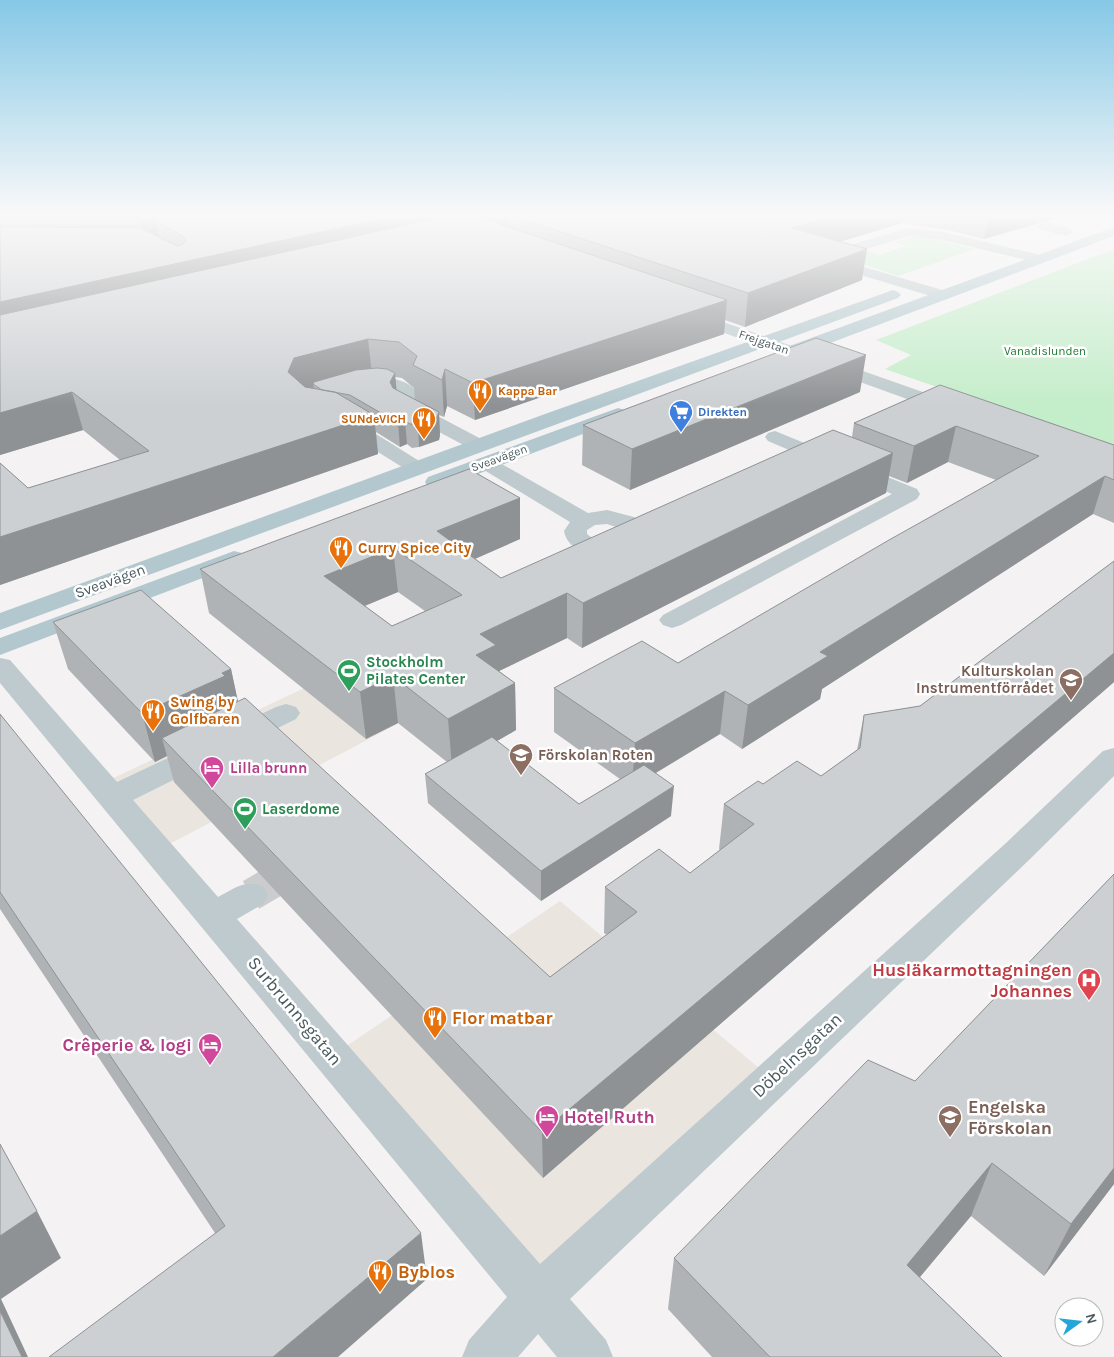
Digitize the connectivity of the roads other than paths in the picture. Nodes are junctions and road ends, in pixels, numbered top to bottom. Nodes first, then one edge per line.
1 (890, 279) edge
2 (936, 279) edge
3 (985, 279) edge
4 (915, 287) junction
5 (944, 295) junction
6 (678, 311) edge
7 (763, 341) junction
8 (792, 351) junction
9 (344, 389) edge
10 (969, 415) edge
11 (327, 420) edge
12 (775, 437) edge
13 (482, 454) junction
14 (823, 457) junction
15 (417, 468) junction
16 (796, 469) edge
17 (383, 502) edge
18 (585, 520) junction
19 (253, 552) edge
20 (672, 620) dead end
21 (0, 622) edge
22 (0, 647) edge
23 (0, 666) edge
24 (286, 713) dead end
25 (1114, 758) edge
26 (113, 797) junction
27 (251, 895) tunnel mouth
28 (213, 916) junction
29 (538, 1298) junction
30 (486, 1357) edge
31 (588, 1357) edge

1 - 4 street
2 - 4 main road, Sveavägen
3 - 5 main road, Sveavägen
4 - 5 street
4 - 7 main road, Sveavägen
5 - 8 main road, Sveavägen
6 - 7 street, Frejgatan
7 - 8 street, Frejgatan
7 - 13 main road, Sveavägen
8 - 10 street, Frejgatan
8 - 13 main road, Sveavägen
9 - 13 street, Sveavägen
11 - 15 street
12 - 14 street
13 - 15 main road, Sveavägen
13 - 17 main road, Sveavägen
13 - 18 street
14 - 16 street
14 - 20 street
15 - 21 main road, Sveavägen
18 - 18 street
19 - 22 main road, Sveavägen
23 - 26 street, Surbrunnsgatan
24 - 26 street
25 - 29 street, Döbelnsgatan
26 - 28 street, Surbrunnsgatan
27 - 28 street
28 - 29 street, Surbrunnsgatan
29 - 30 street, Döbelnsgatan
29 - 31 street, Surbrunnsgatan

